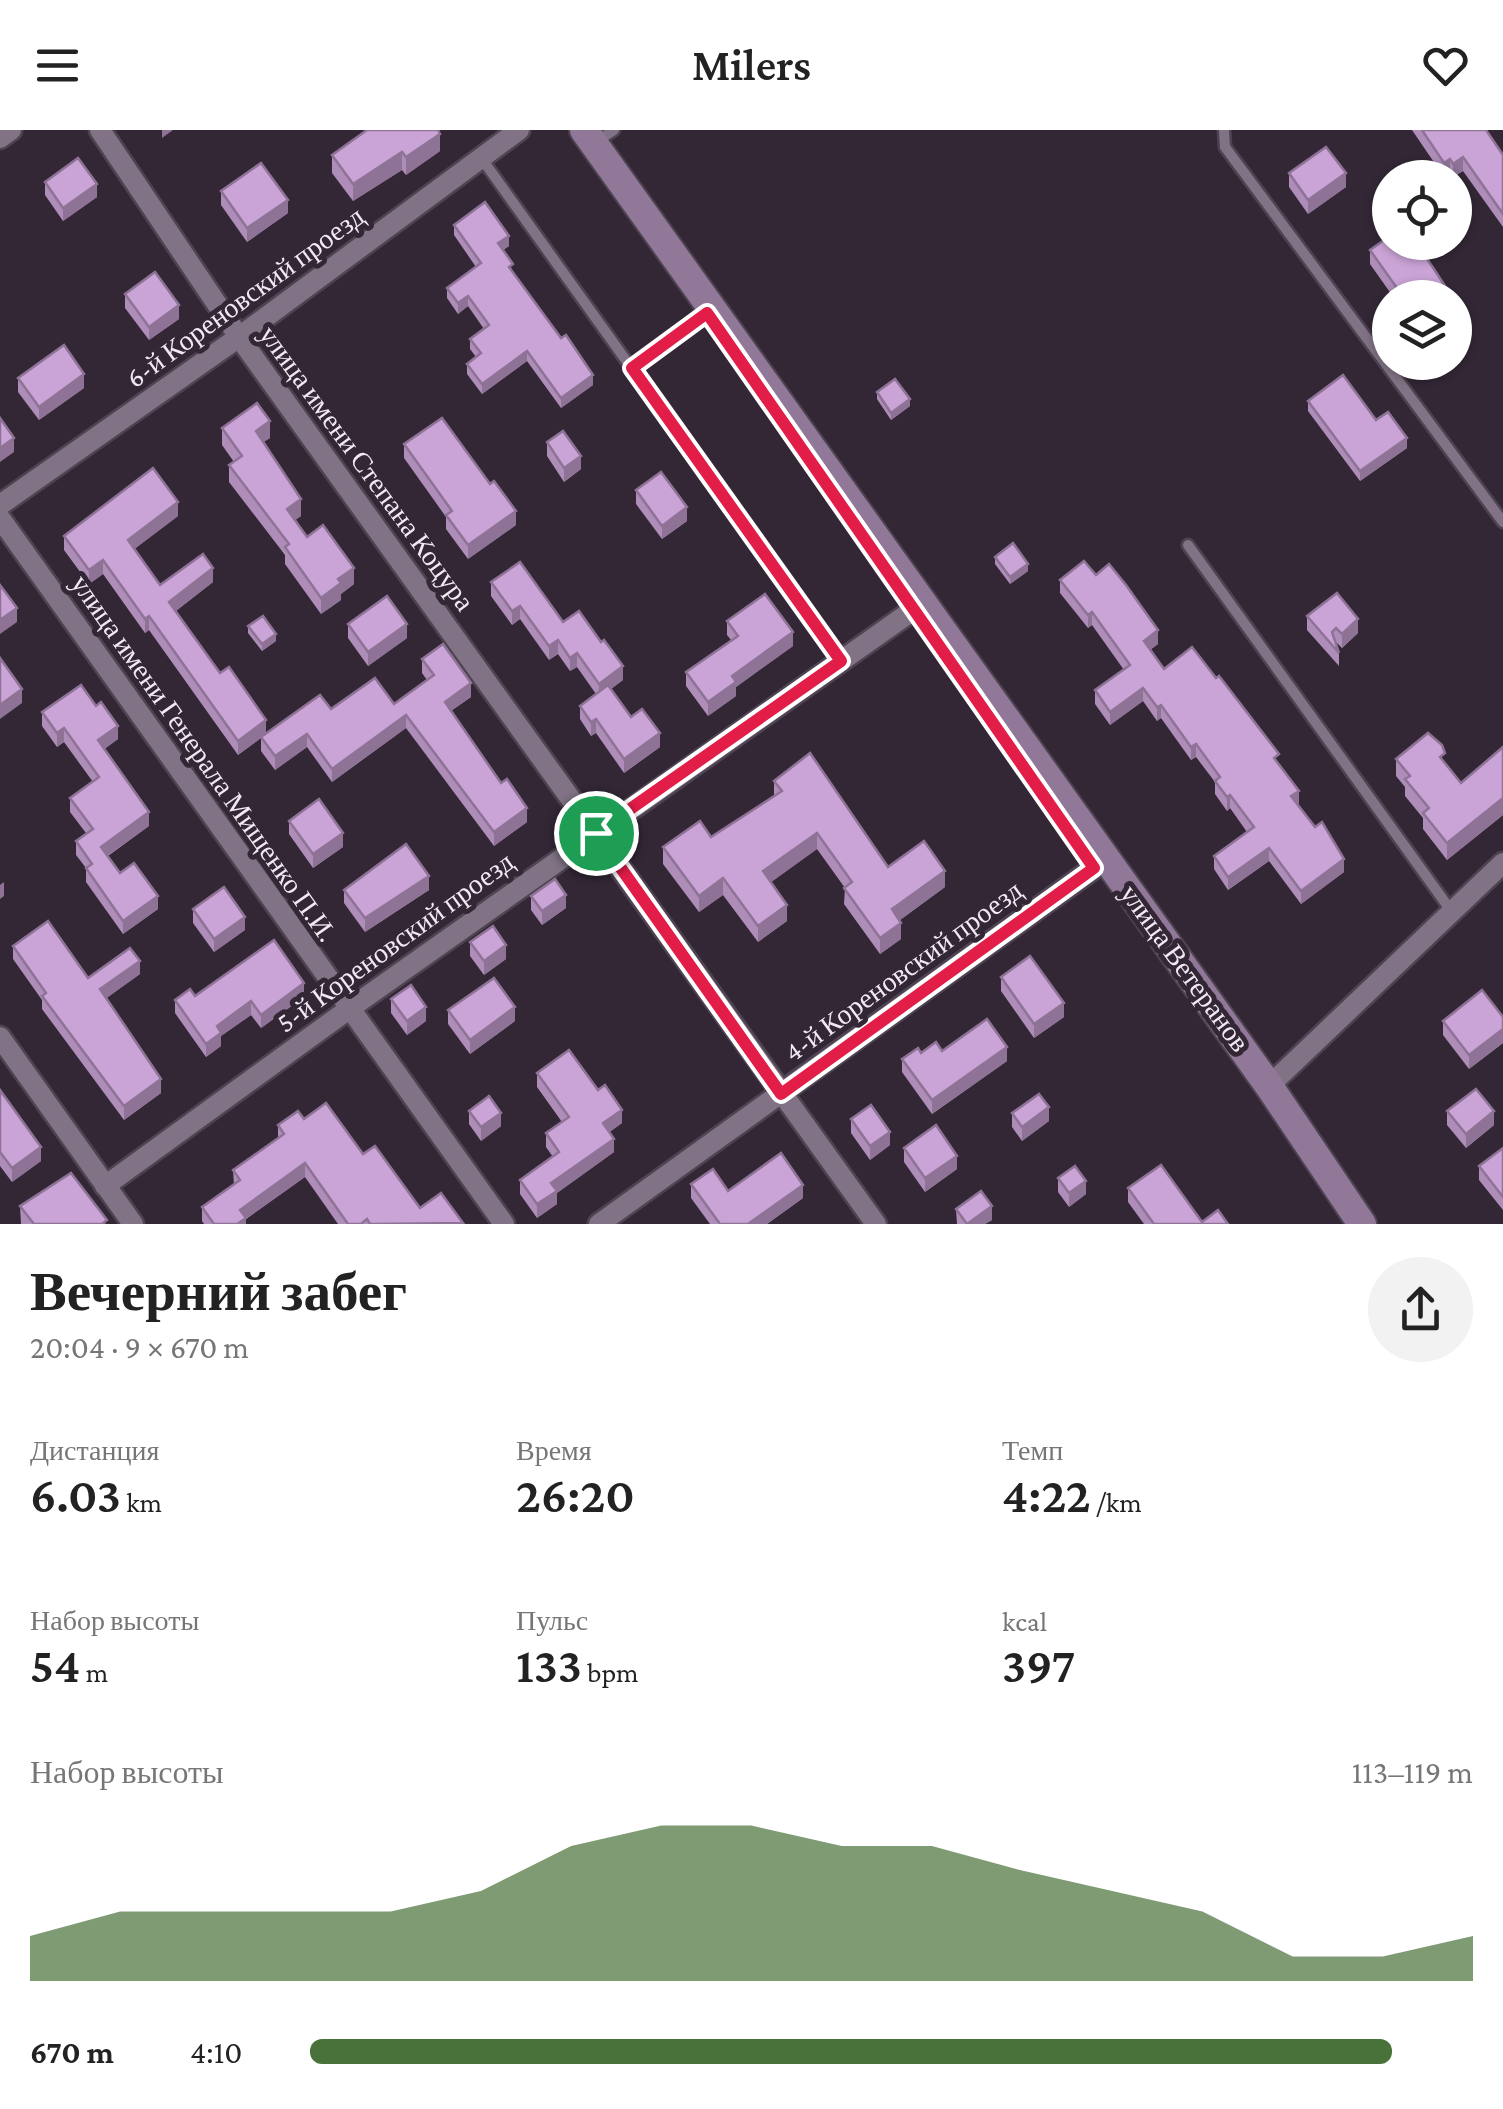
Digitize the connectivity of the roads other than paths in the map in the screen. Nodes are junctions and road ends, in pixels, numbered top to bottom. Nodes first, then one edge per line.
1 (10, 130) edge
2 (100, 130) edge
3 (520, 130) edge
4 (1224, 130) edge
5 (591, 133) edge
6 (0, 138) edge
7 (482, 158) junction
8 (707, 313) junction
9 (239, 337) junction
10 (632, 368) junction
11 (0, 506) edge
12 (0, 518) edge
13 (1503, 522) edge
14 (1188, 545) dead end
15 (916, 608) junction
16 (841, 661) junction
17 (596, 833) junction
18 (1503, 863) edge
19 (1094, 868) junction
20 (1452, 912) junction
21 (349, 1008) junction
22 (0, 1036) edge
23 (1269, 1086) junction
24 (781, 1094) junction
25 (106, 1186) junction
26 (133, 1224) edge
27 (504, 1224) edge
28 (598, 1224) edge
29 (876, 1224) edge
30 (1349, 1224) edge
31 (1362, 1224) edge

1 - 6 street
2 - 9 street, улица имени Степана Коцура
3 - 7 street, 6-й Кореновский проезд
4 - 13 lane
5 - 8 street, улица Ветеранов
5 - 23 street, улица Ветеранов
7 - 9 street, 6-й Кореновский проезд
7 - 10 lane
8 - 10 lane
8 - 15 street, улица Ветеранов
9 - 11 street, 6-й Кореновский проезд
9 - 17 street, улица имени Степана Коцура
10 - 16 lane
12 - 21 street, улица имени Генерала Мищенко П.И.
14 - 20 lane
15 - 16 street, 5-й Кореновский проезд
15 - 19 street, улица Ветеранов
16 - 17 street, 5-й Кореновский проезд
17 - 21 street, 5-й Кореновский проезд
17 - 24 street, улица имени Степана Коцура
18 - 20 street
19 - 24 street, 4-й Кореновский проезд
19 - 30 street, улица Ветеранов
20 - 23 street
21 - 25 street, 5-й Кореновский проезд
21 - 27 street, улица имени Генерала Мищенко П.И.
22 - 25 street
23 - 31 street, улица Ветеранов
24 - 28 street, 4-й Кореновский проезд
24 - 29 street, улица имени Степана Коцура
25 - 26 street

